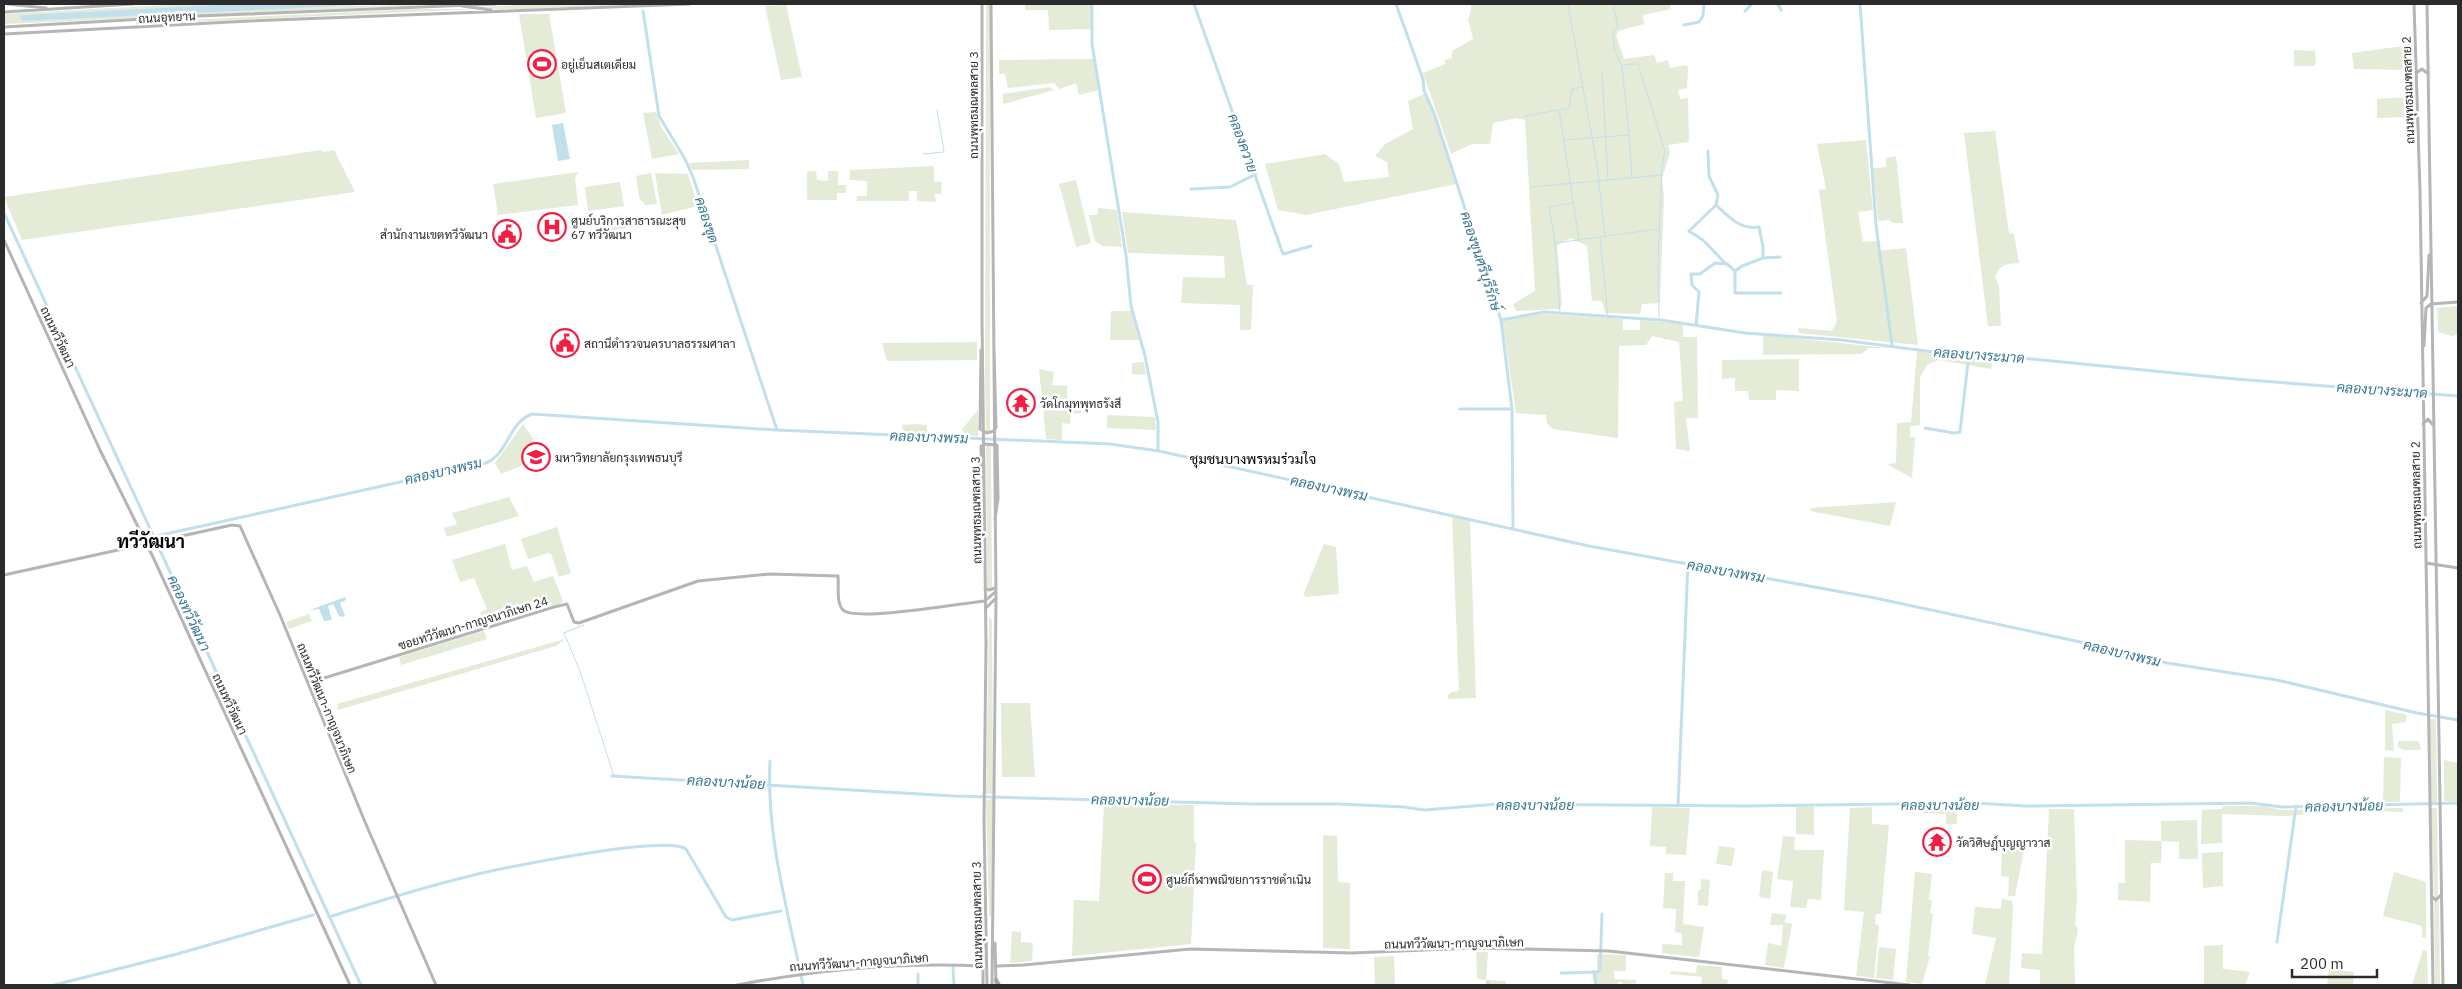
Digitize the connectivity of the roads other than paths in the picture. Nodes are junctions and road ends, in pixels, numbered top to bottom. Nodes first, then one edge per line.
1 (7, 4) edge
2 (133, 4) edge
3 (496, 4) edge
4 (666, 4) edge
5 (690, 4) edge
6 (981, 4) edge
7 (991, 4) edge
8 (2414, 4) edge
9 (2426, 4) edge
10 (457, 5) junction
11 (56, 10) junction
12 (501, 11) junction
13 (4, 12) edge
14 (127, 22) junction
15 (168, 26) junction
16 (4, 27) edge
17 (4, 34) edge
18 (2416, 74) junction
19 (2428, 76) junction
20 (2430, 190) junction
21 (2420, 191) junction
22 (4, 240) edge
23 (2430, 252) junction
24 (2458, 302) edge
25 (2421, 303) junction
26 (2431, 304) junction
27 (992, 340) junction
28 (983, 341) junction
29 (2422, 352) junction
30 (2423, 424) junction
31 (2432, 425) junction
32 (984, 523) junction
33 (994, 524) junction
34 (2434, 526) junction
35 (2425, 527) junction
36 (146, 544) junction
37 (2426, 563) junction
38 (2435, 565) junction
39 (2458, 568) edge
40 (4, 575) edge
41 (985, 588) junction
42 (995, 590) junction
43 (996, 599) junction
44 (2435, 599) junction
45 (2427, 600) junction
46 (985, 601) junction
47 (985, 609) junction
48 (986, 616) junction
49 (996, 618) junction
50 (308, 683) junction
51 (2441, 894) junction
52 (2432, 896) junction
53 (985, 915) junction
54 (994, 916) junction
55 (985, 940) junction
56 (994, 940) junction
57 (983, 966) junction
58 (997, 966) junction
59 (996, 980) joint
60 (350, 985) edge
61 (436, 985) edge
62 (737, 985) edge
63 (983, 985) edge
64 (987, 985) edge
65 (992, 985) edge
66 (998, 985) edge
67 (1910, 985) edge
68 (2433, 985) edge
69 (2442, 985) edge

1 - 11 main road
2 - 11 main road, ถนนอุทยาน
3 - 10 main road, ถนนอุทยาน
4 - 5 main road, ถนนอุทยาน
4 - 12 main road, ถนนอุทยาน
6 - 28 main road, ถนนพุทธมณฑลสาย 3
7 - 27 main road, ถนนพุทธมณฑลสาย 3
8 - 18 main road, ถนนพุทธมณฑลสาย 2
9 - 19 main road, ถนนพุทธมณฑลสาย 2
10 - 12 main road
10 - 14 main road, ถนนอุทยาน
11 - 13 main road, ถนนอุทยาน
12 - 15 main road, ถนนอุทยาน
14 - 15 main road
14 - 16 main road, ถนนอุทยาน
15 - 17 main road, ถนนอุทยาน
18 - 19 main road
18 - 21 main road, ถนนพุทธมณฑลสาย 2
19 - 20 main road, ถนนพุทธมณฑลสาย 2
20 - 21 main road
20 - 23 main road, ถนนพุทธมณฑลสาย 2
21 - 25 main road, ถนนพุทธมณฑลสาย 2
22 - 36 main road, ถนนทวีวัฒนา
23 - 25 main road
23 - 26 main road, ถนนพุทธมณฑลสาย 2
24 - 26 main road
25 - 29 main road, ถนนพุทธมณฑลสาย 2
26 - 29 main road
26 - 31 main road, ถนนพุทธมณฑลสาย 2
27 - 28 main road
27 - 33 main road, ถนนพุทธมณฑลสาย 3
28 - 32 main road, ถนนพุทธมณฑลสาย 3
29 - 30 main road, ถนนพุทธมณฑลสาย 2
30 - 31 main road
30 - 35 main road, ถนนพุทธมณฑลสาย 2
31 - 34 main road, ถนนพุทธมณฑลสาย 2
32 - 33 main road
32 - 41 main road, ถนนพุทธมณฑลสาย 3
33 - 42 main road, ถนนพุทธมณฑลสาย 3
34 - 35 main road
34 - 38 main road, ถนนพุทธมณฑลสาย 2
35 - 37 main road, ถนนพุทธมณฑลสาย 2
36 - 40 main road, ถนนทวีวัฒนา-กาญจนาภิเษก
36 - 50 main road, ถนนทวีวัฒนา-กาญจนาภิเษก
36 - 60 main road, ถนนทวีวัฒนา
37 - 38 main road
37 - 45 main road, ถนนพุทธมณฑลสาย 2
38 - 39 main road
38 - 44 main road, ถนนพุทธมณฑลสาย 2
41 - 42 main road
41 - 46 main road, ถนนพุทธมณฑลสาย 3
42 - 43 main road, ถนนพุทธมณฑลสาย 3
42 - 46 main road
43 - 47 main road
43 - 49 main road, ถนนพุทธมณฑลสาย 3
44 - 45 main road
44 - 51 main road, ถนนพุทธมณฑลสาย 2
45 - 52 main road, ถนนพุทธมณฑลสาย 2
46 - 47 main road, ถนนพุทธมณฑลสาย 3
46 - 50 main road, ซอยทวีวัฒนา-กาญจนาภิเษก 24
47 - 48 main road, ถนนพุทธมณฑลสาย 3
48 - 49 main road
48 - 53 main road, ถนนพุทธมณฑลสาย 3
49 - 54 main road, ถนนพุทธมณฑลสาย 3
50 - 61 main road, ถนนทวีวัฒนา-กาญจนาภิเษก
51 - 52 main road
51 - 69 main road, ถนนพุทธมณฑลสาย 2
52 - 68 main road, ถนนพุทธมณฑลสาย 2
53 - 54 main road
53 - 55 main road, ถนนพุทธมณฑลสาย 3
54 - 56 main road, ถนนพุทธมณฑลสาย 3
55 - 57 main road
55 - 64 main road, ถนนพุทธมณฑลสาย 3
56 - 58 main road
56 - 65 main road, ถนนพุทธมณฑลสาย 3
57 - 62 main road, ถนนทวีวัฒนา-กาญจนาภิเษก
57 - 63 main road
58 - 59 main road
58 - 67 main road, ถนนทวีวัฒนา-กาญจนาภิเษก
59 - 66 main road

